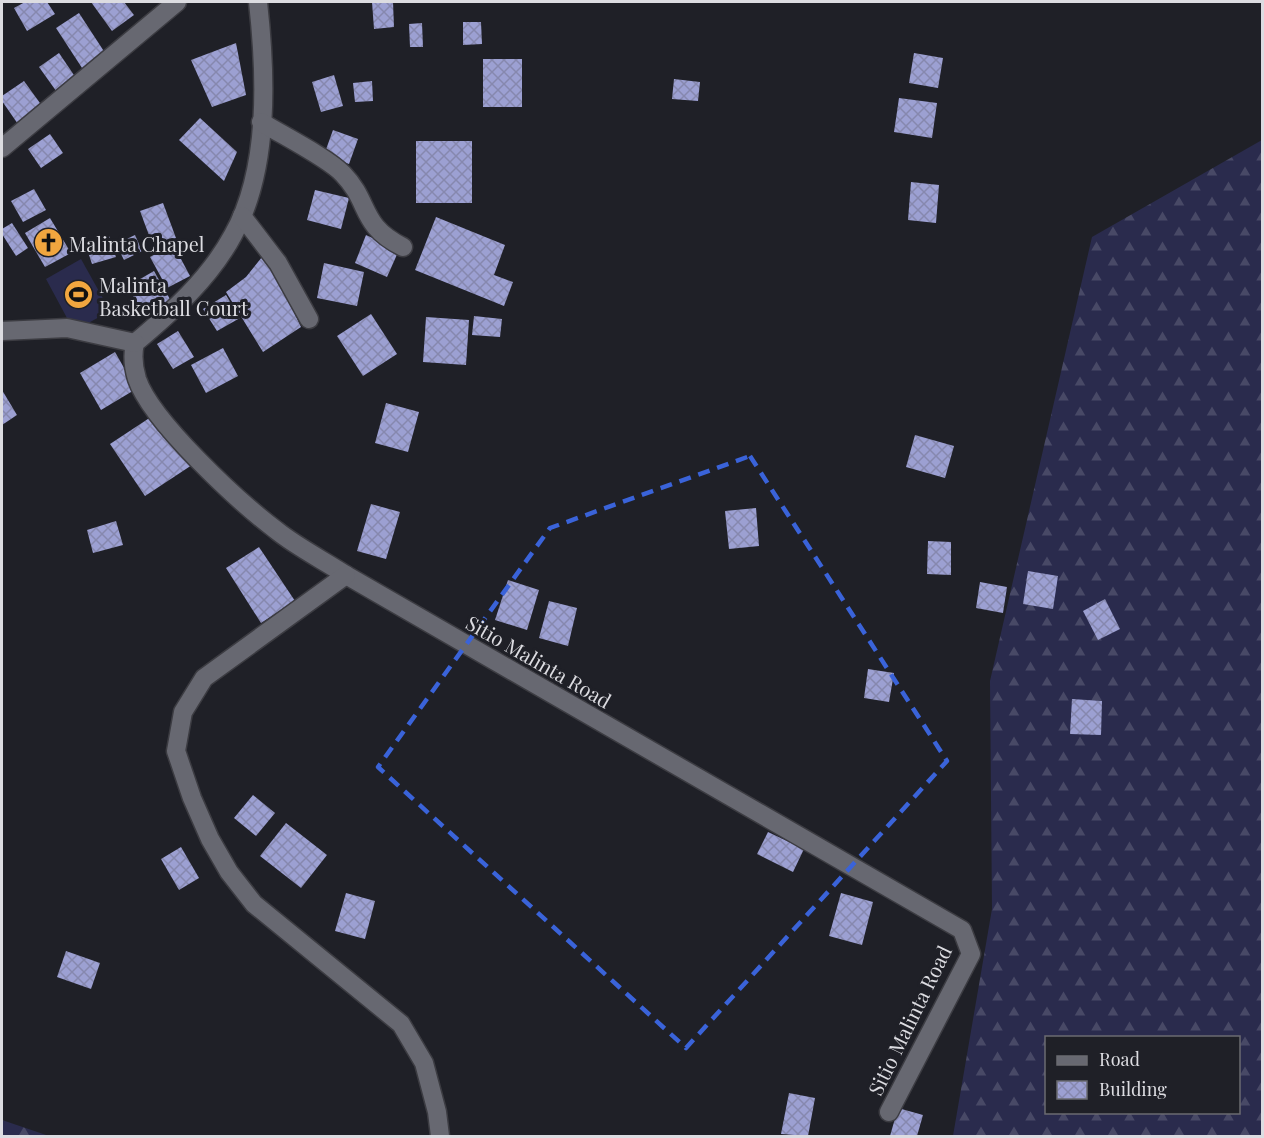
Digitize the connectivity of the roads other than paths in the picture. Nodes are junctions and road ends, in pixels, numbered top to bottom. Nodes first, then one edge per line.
1 (177, 2) edge
2 (258, 2) edge
3 (261, 122) junction
4 (2, 148) edge
5 (242, 216) junction
6 (403, 247) dead end
7 (309, 319) dead end
8 (2, 331) edge
9 (135, 343) junction
10 (346, 575) junction
11 (889, 1112) dead end
12 (440, 1137) edge

1 - 4 street
2 - 3 street
3 - 5 street
3 - 6 street
5 - 7 street
5 - 9 street
8 - 9 street
9 - 10 street, Sitio Malinta Road
10 - 11 street, Sitio Malinta Road
10 - 12 street

